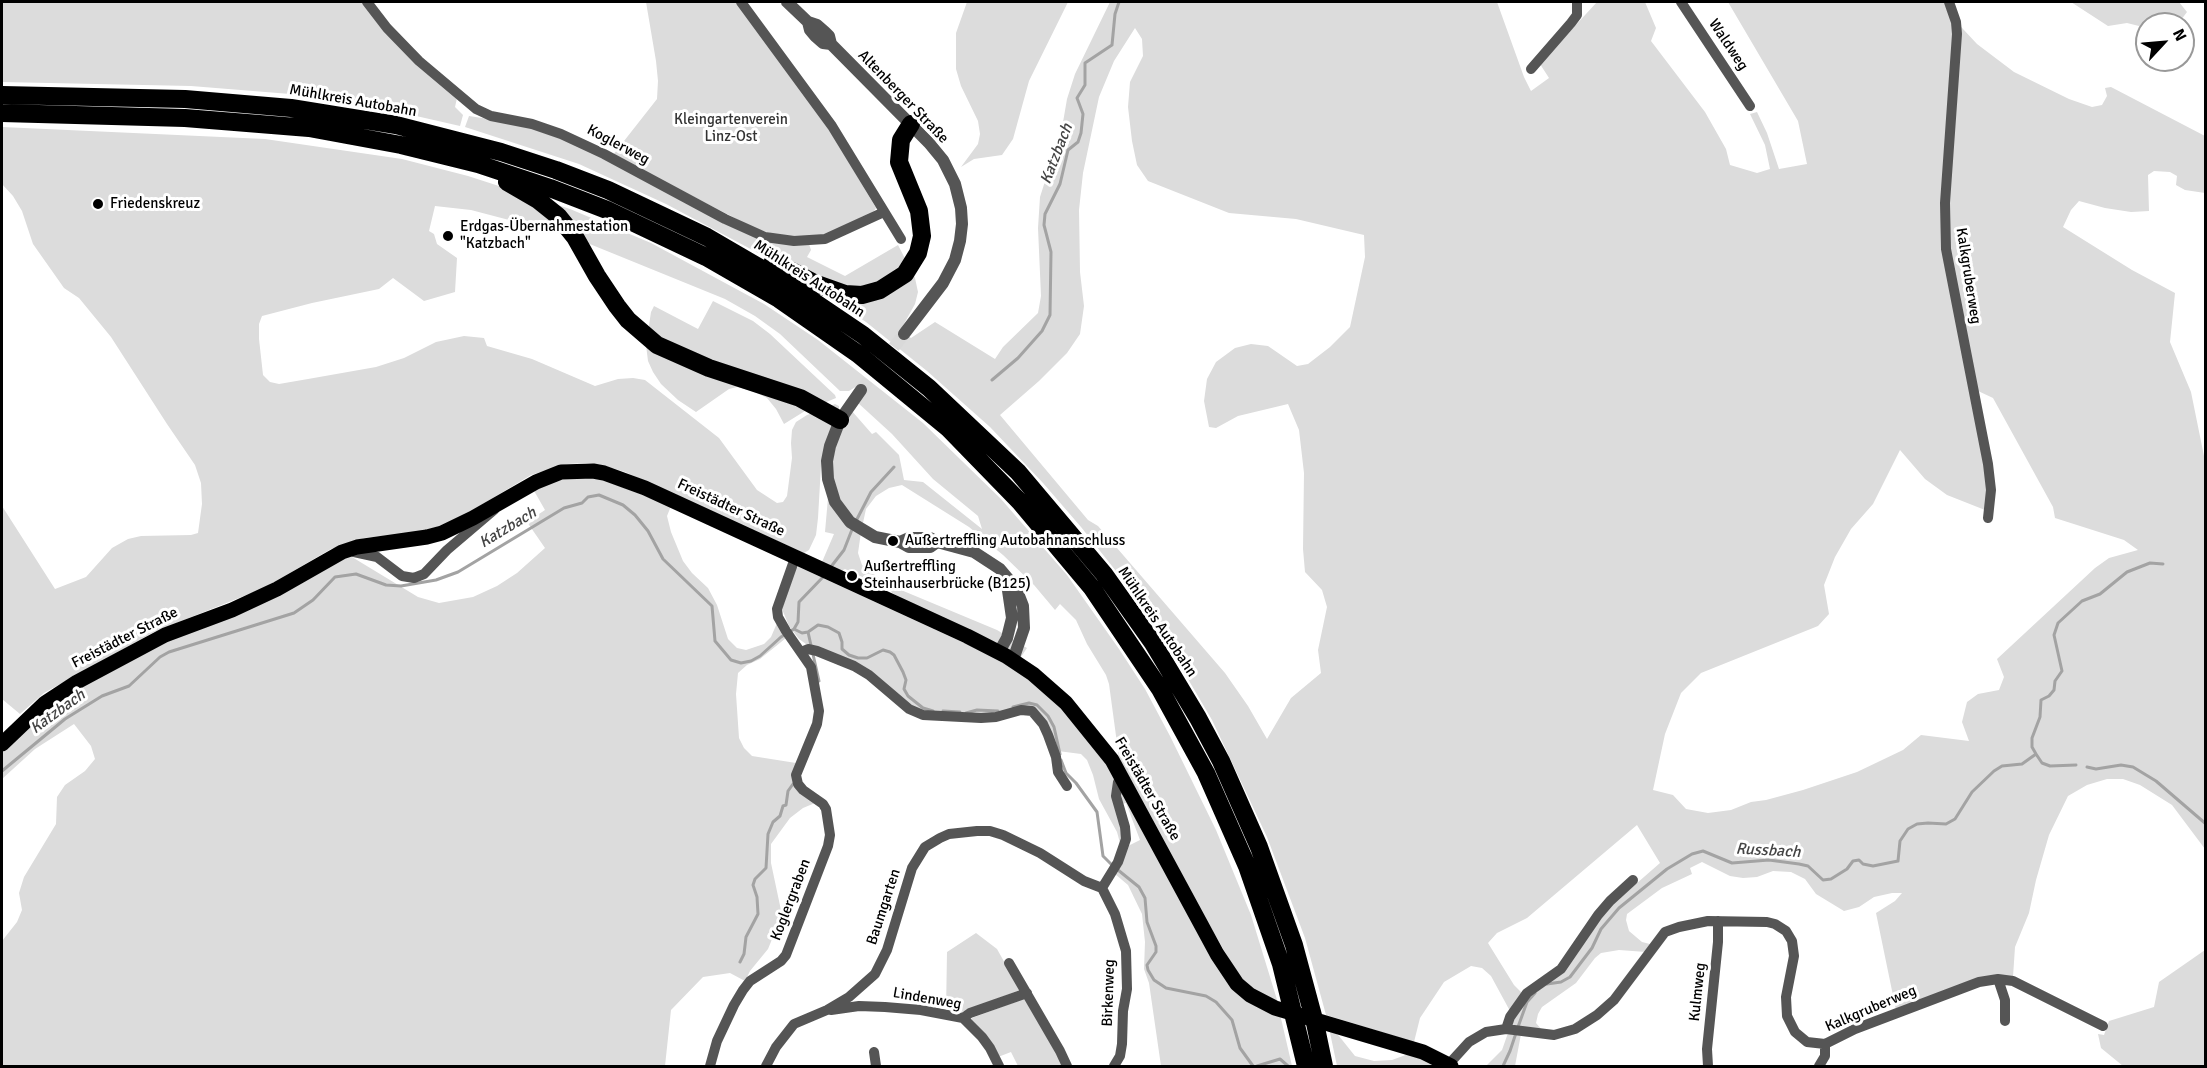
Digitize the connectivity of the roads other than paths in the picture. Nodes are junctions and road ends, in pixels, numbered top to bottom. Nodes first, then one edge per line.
1 (366, 2) edge
2 (741, 2) edge
3 (787, 2) edge
4 (1577, 2) edge
5 (1681, 2) edge
6 (1949, 2) edge
7 (1531, 69) dead end
8 (2, 95) edge
9 (1750, 106) dead end
10 (2, 113) edge
11 (910, 124) junction
12 (478, 164) junction
13 (885, 212) junction
14 (707, 237) junction
15 (901, 239) dead end
16 (904, 334) tunnel mouth
17 (861, 390) tunnel mouth
18 (840, 420) junction
19 (505, 499) junction
20 (1988, 518) dead end
21 (342, 552) junction
22 (795, 558) junction
23 (1006, 577) junction
24 (808, 650) junction
25 (999, 652) junction
26 (1013, 660) junction
27 (2, 744) edge
28 (1124, 779) junction
29 (1067, 786) dead end
30 (1633, 880) dead end
31 (1102, 888) junction
32 (1718, 921) junction
33 (1009, 963) dead end
34 (1998, 979) junction
35 (1027, 993) junction
36 (827, 1010) junction
37 (963, 1018) junction
38 (2006, 1021) dead end
39 (2103, 1026) dead end
40 (1512, 1030) junction
41 (1825, 1044) junction
42 (874, 1053) dead end
43 (710, 1066) edge
44 (766, 1066) edge
45 (876, 1066) edge
46 (999, 1066) edge
47 (1067, 1066) edge
48 (1114, 1066) edge
49 (1306, 1066) edge
50 (1324, 1066) edge
51 (1450, 1066) edge
52 (1708, 1066) edge
53 (1818, 1066) edge

1 - 13 street, Koglerweg
2 - 13 street
3 - 11 street, Altenberger Straße
4 - 7 street
5 - 9 street, Waldweg
6 - 20 street, Kalkgruberweg
8 - 14 highway, Mühlkreis Autobahn
10 - 12 highway
11 - 14 highway
11 - 16 street, Altenberger Straße
12 - 18 highway
12 - 49 highway
13 - 15 street
14 - 50 highway, Mühlkreis Autobahn
17 - 18 street
18 - 23 street
19 - 21 main road, Freistädter Straße
19 - 21 street, Freistädter Straße
19 - 22 main road, Freistädter Straße
21 - 27 main road, Freistädter Straße
22 - 24 street
22 - 25 main road, Freistädter Straße
23 - 25 street
23 - 26 street
24 - 29 street
24 - 43 street, Koglergraben
25 - 26 main road, Freistädter Straße
26 - 28 main road, Freistädter Straße
28 - 31 street
28 - 51 main road, Freistädter Straße
30 - 40 street
31 - 36 street, Baumgarten
31 - 48 street, Birkenweg
32 - 40 street, Kalkgruberweg
32 - 41 street, Kalkgruberweg
32 - 52 street, Kulmweg
33 - 35 street
34 - 38 street
34 - 39 street, Kalkgruberweg
34 - 41 street, Kalkgruberweg
35 - 37 street
35 - 47 street
36 - 37 street, Lindenweg
36 - 44 street, Baumgarten
37 - 46 street, Lindenweg
40 - 51 street, Kalkgruberweg
41 - 53 street
42 - 45 street

